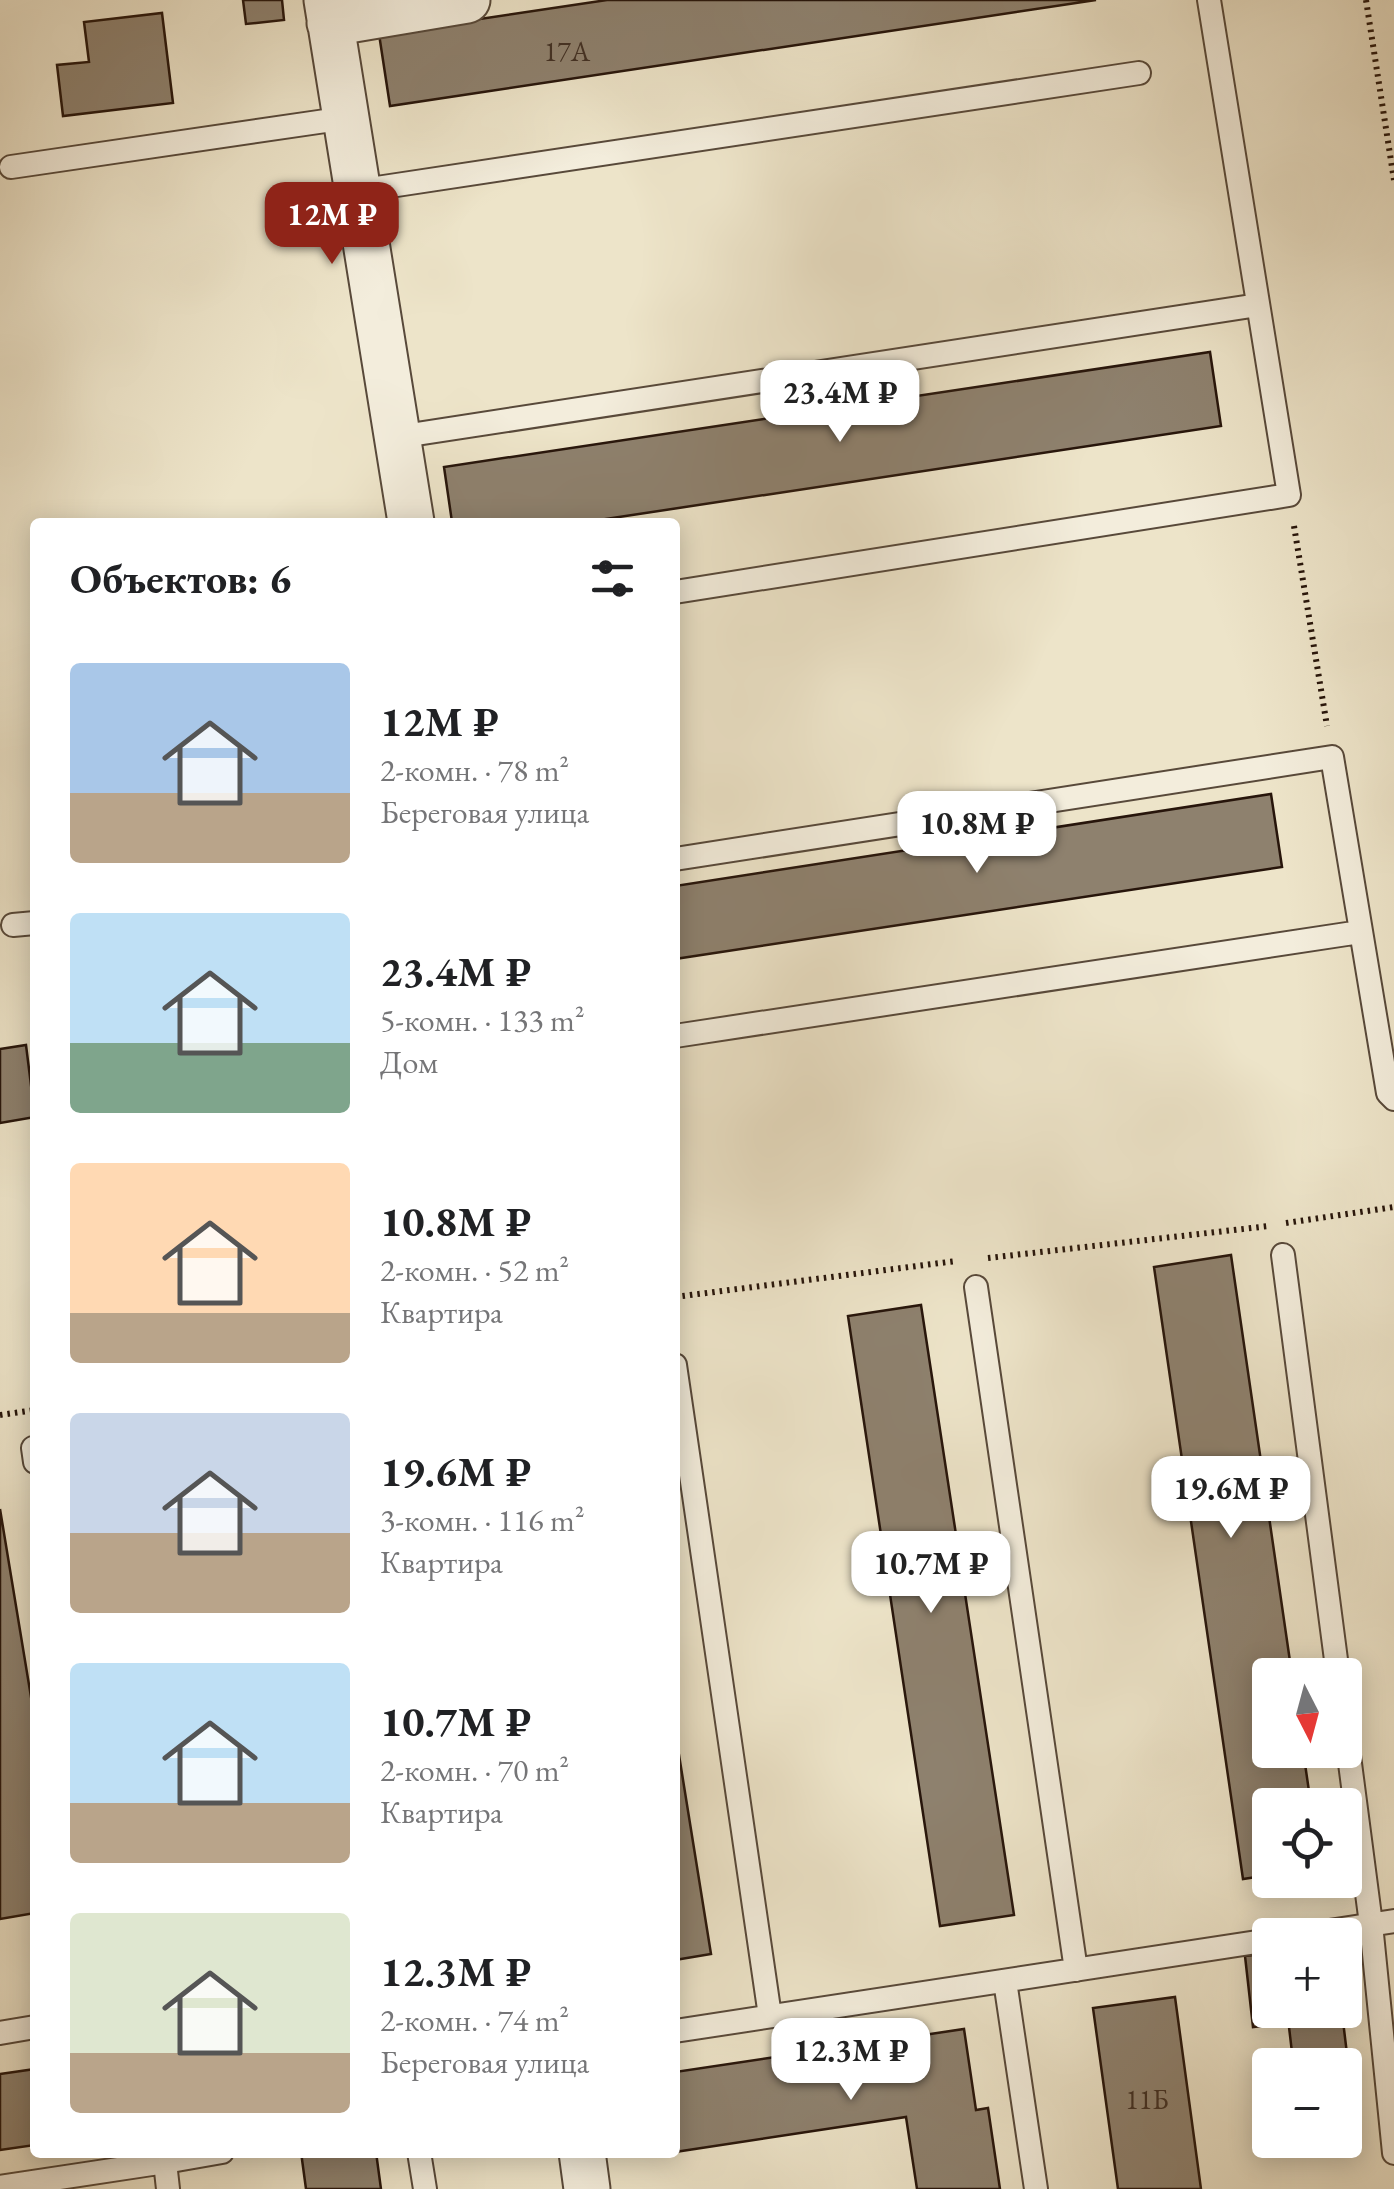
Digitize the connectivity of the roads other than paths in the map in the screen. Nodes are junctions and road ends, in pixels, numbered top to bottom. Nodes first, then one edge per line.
1 (467, 0) edge
2 (1209, 0) edge
3 (328, 12) edge
4 (1138, 72) dead end
5 (346, 118) junction
6 (10, 167) dead end
7 (357, 191) junction
8 (1258, 306) junction
9 (397, 437) junction
10 (410, 518) edge
11 (680, 591) edge
12 (680, 858) edge
13 (1360, 932) junction
14 (680, 1035) edge
15 (1394, 1099) edge
16 (1283, 1255) dead end
17 (976, 1288) dead end
18 (680, 1399) edge
19 (1336, 1658) edge
20 (1353, 1768) edge
21 (1383, 1923) edge
22 (1252, 1943) edge
23 (1076, 1970) junction
24 (1005, 1981) junction
25 (770, 2016) junction
26 (30, 2028) edge
27 (680, 2030) edge
28 (0, 2032) edge
29 (1394, 2153) edge
30 (188, 2158) edge
31 (420, 2158) edge
32 (583, 2158) edge
33 (165, 2162) junction
34 (0, 2187) edge
35 (168, 2189) edge
36 (425, 2189) edge
37 (587, 2189) edge
38 (1036, 2189) edge

1 - 3 street
2 - 8 lane
3 - 5 street
4 - 7 lane
5 - 6 lane
5 - 7 street
7 - 9 street
8 - 9 lane
8 - 11 lane
9 - 10 street
12 - 13 lane
13 - 14 lane
13 - 15 lane
16 - 19 lane
17 - 23 lane
18 - 25 lane
20 - 21 lane
21 - 29 lane
22 - 23 lane
23 - 24 lane
24 - 25 lane
24 - 38 lane
25 - 27 lane
26 - 28 lane
30 - 33 lane
31 - 36 lane
32 - 37 street
33 - 34 lane
33 - 35 lane

